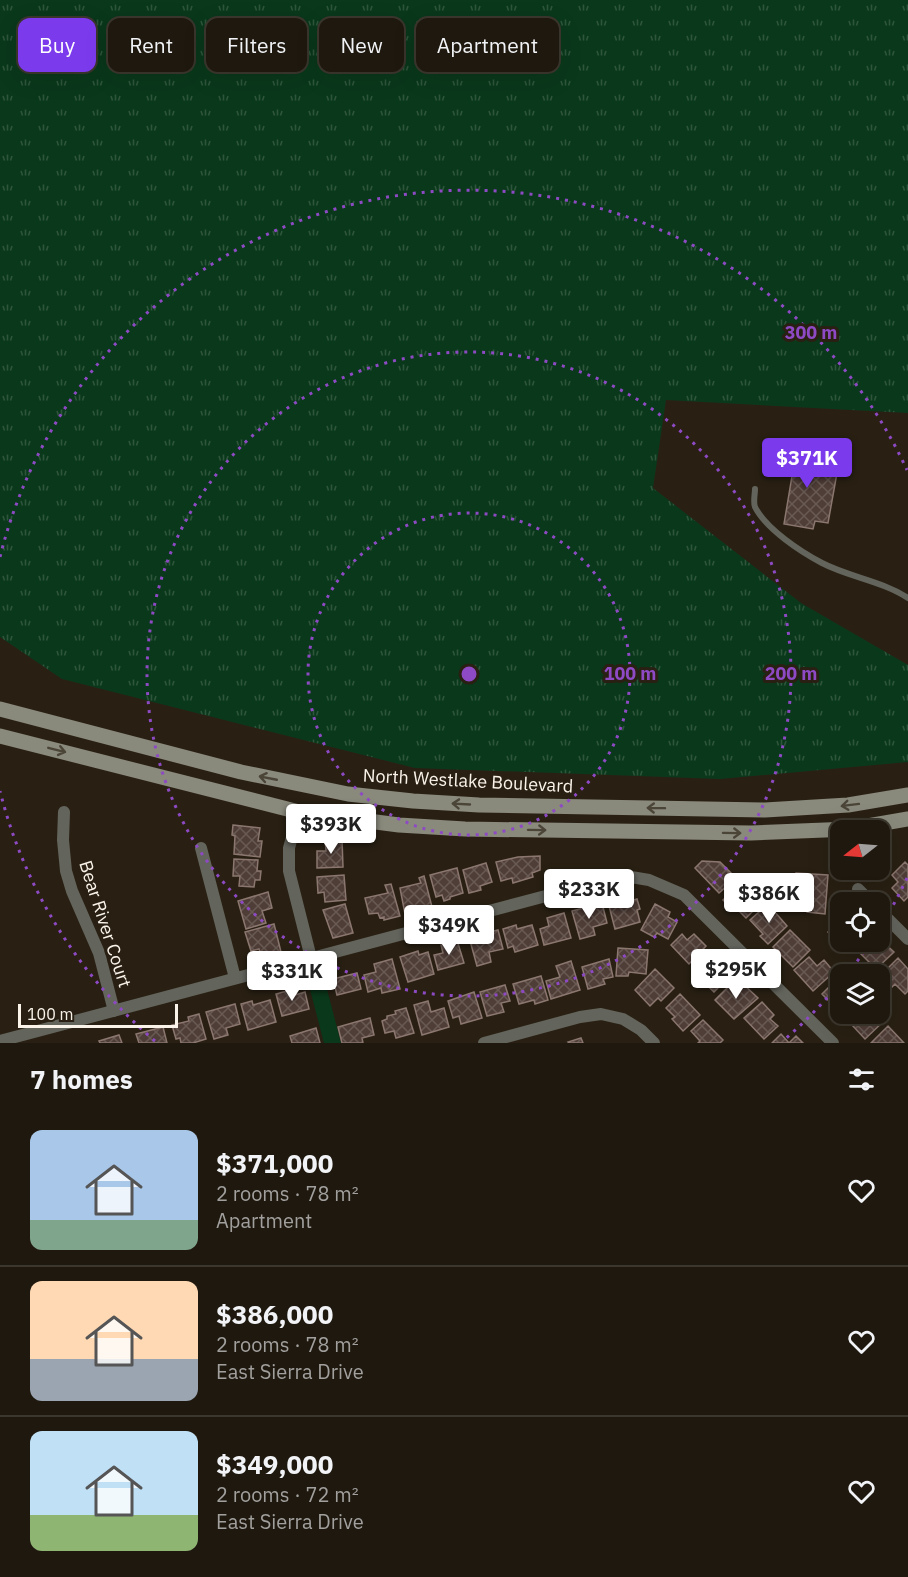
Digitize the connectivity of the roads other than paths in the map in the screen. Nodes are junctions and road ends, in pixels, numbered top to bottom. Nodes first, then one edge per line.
1 (755, 489) dead end
2 (908, 598) edge
3 (0, 709) edge
4 (0, 736) edge
5 (908, 795) edge
6 (64, 812) dead end
7 (299, 812) junction
8 (908, 819) edge
9 (201, 848) dead end
10 (858, 889) dead end
11 (861, 892) edge
12 (890, 921) edge
13 (908, 939) edge
14 (311, 958) junction
15 (235, 978) junction
16 (114, 1011) junction
17 (0, 1041) edge
18 (484, 1043) edge
19 (654, 1043) edge
20 (833, 1043) edge

1 - 2 lane
5 -> 3 main road, North Westlake Boulevard
4 -> 7 main road
6 - 16 street, Bear River Court
7 -> 8 main road
7 - 14 street
9 - 15 street
10 - 11 street
12 - 13 street
14 - 15 street
14 - 20 street
15 - 16 street
16 - 17 street
18 - 19 street

